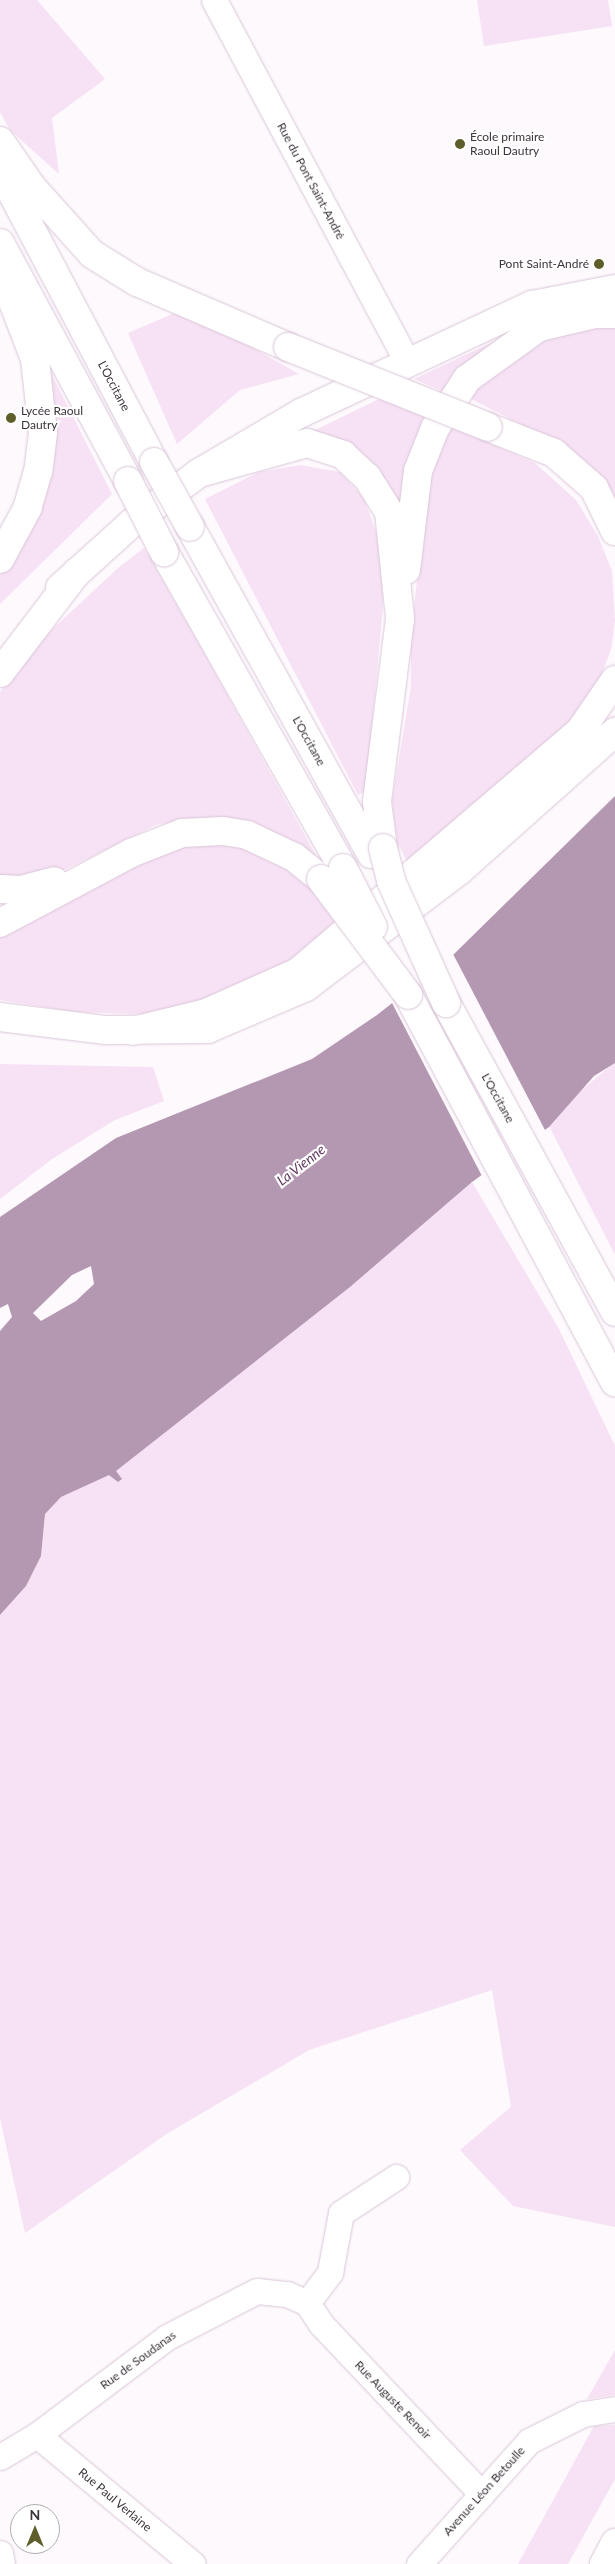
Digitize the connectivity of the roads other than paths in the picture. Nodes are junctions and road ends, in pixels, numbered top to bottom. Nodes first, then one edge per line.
1 (214, 0) edge
2 (0, 141) edge
3 (0, 170) edge
4 (0, 243) edge
5 (0, 268) edge
6 (613, 292) edge
7 (407, 361) junction
8 (200, 473) junction
9 (615, 531) edge
10 (0, 559) edge
11 (76, 572) junction
12 (400, 619) junction
13 (0, 654) edge
14 (0, 672) edge
15 (615, 680) edge
16 (615, 732) edge
17 (377, 851) junction
18 (101, 868) junction
19 (332, 873) junction
20 (0, 889) edge
21 (0, 923) edge
22 (0, 1017) edge
23 (133, 1031) junction
24 (615, 1312) edge
25 (615, 1382) edge
26 (396, 2177) dead end
27 (297, 2299) junction
28 (615, 2409) edge
29 (37, 2435) junction
30 (0, 2457) edge
31 (482, 2494) junction
32 (615, 2543) edge
33 (0, 2553) edge
34 (2, 2564) edge
35 (193, 2564) edge
36 (419, 2564) edge
37 (604, 2564) edge

1 - 7 street, Rue du Pont Saint-André
2 - 9 main road, bridge
3 - 17 main road, L'Occitane, bridge
4 - 19 main road, bridge
5 - 10 main road
6 - 7 main road
6 - 12 main road
7 - 8 main road
8 - 11 main road
8 - 12 main road
11 - 13 main road
11 - 14 main road
12 - 17 main road
15 - 23 main road
16 - 23 main road
17 - 24 main road, L'Occitane, bridge
18 - 19 main road
18 - 20 main road
18 - 21 main road
19 - 25 main road, bridge
22 - 23 main road
26 - 27 street
27 - 29 street, Rue de Soudanas
27 - 31 street, Rue Auguste Renoir
28 - 31 street, Avenue Léon Betoulle
29 - 30 street, Rue de Soudanas
29 - 35 street, Rue Paul Verlaine
31 - 36 street, Avenue Léon Betoulle
32 - 37 main road
33 - 34 street

